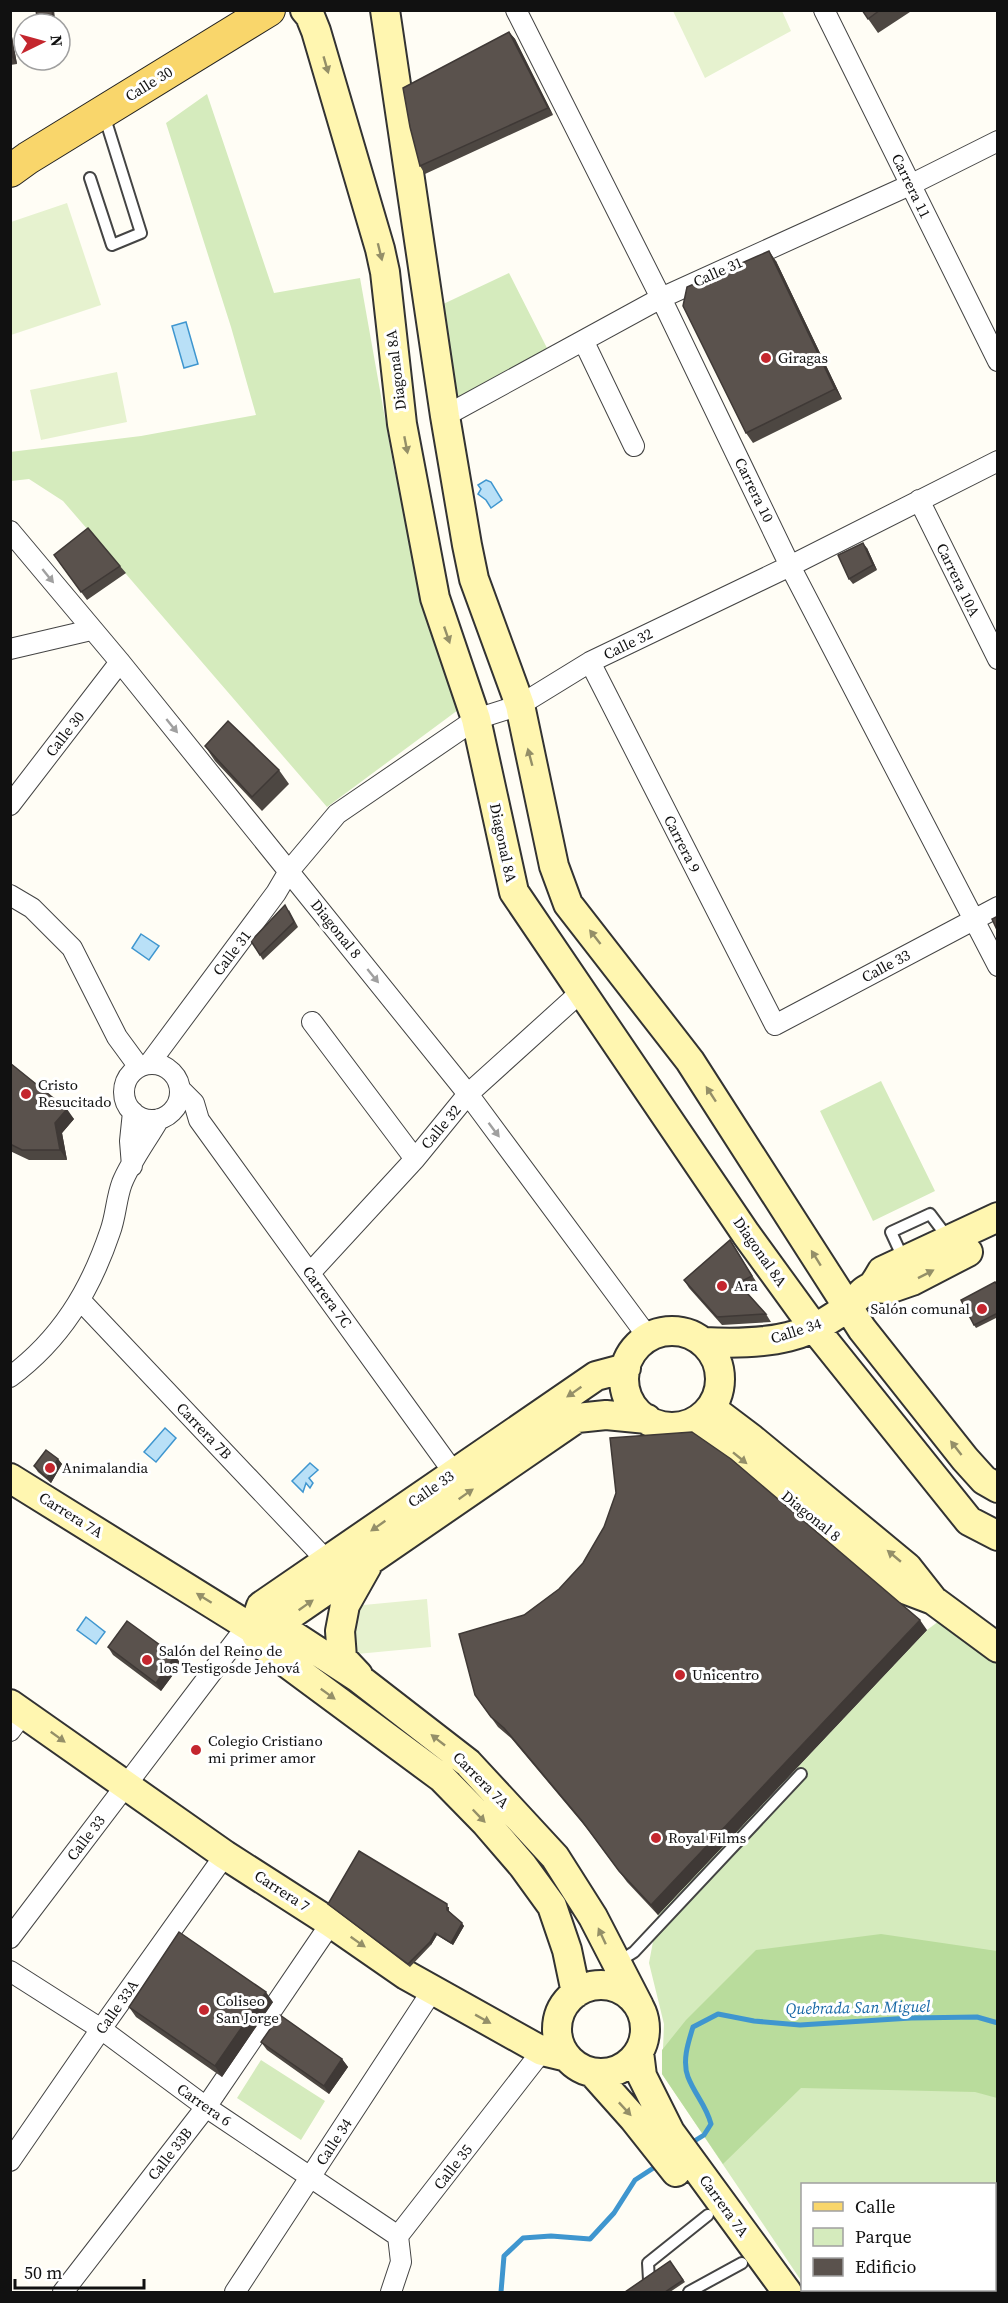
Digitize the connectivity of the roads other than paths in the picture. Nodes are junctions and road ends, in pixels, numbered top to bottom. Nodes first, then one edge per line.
1 (269, 10) edge
2 (305, 10) edge
3 (385, 10) edge
4 (516, 10) edge
5 (824, 10) edge
6 (104, 112) junction
7 (998, 141) edge
8 (16, 165) edge
9 (90, 178) dead end
10 (910, 185) junction
11 (662, 298) junction
12 (584, 342) junction
13 (998, 361) edge
14 (446, 416) junction
15 (634, 446) dead end
16 (998, 461) edge
17 (919, 500) junction
18 (10, 531) edge
19 (790, 566) junction
20 (92, 630) junction
21 (10, 649) edge
22 (998, 659) edge
23 (120, 662) junction
24 (590, 662) junction
25 (520, 705) junction
26 (476, 719) junction
27 (10, 805) edge
28 (289, 871) junction
29 (10, 895) edge
30 (998, 907) edge
31 (972, 920) junction
32 (998, 966) edge
33 (582, 991) junction
34 (312, 1022) dead end
35 (775, 1025) joint
36 (172, 1034) junction
37 (117, 1037) junction
38 (144, 1065) junction
39 (176, 1081) junction
40 (124, 1090) junction
41 (468, 1094) junction
42 (133, 1112) junction
43 (166, 1115) junction
44 (199, 1120) junction
45 (415, 1159) junction
46 (132, 1166) junction
47 (998, 1217) edge
48 (998, 1238) edge
49 (310, 1273) junction
50 (870, 1288) junction
51 (81, 1301) junction
52 (848, 1307) junction
53 (815, 1329) junction
54 (648, 1337) junction
55 (704, 1342) junction
56 (746, 1344) junction
57 (626, 1368) junction
58 (719, 1369) junction
59 (10, 1377) edge
60 (703, 1415) junction
61 (646, 1419) junction
62 (454, 1473) junction
63 (10, 1478) edge
64 (998, 1488) edge
65 (998, 1536) edge
66 (371, 1559) junction
67 (327, 1561) junction
68 (253, 1629) junction
69 (998, 1648) edge
70 (366, 1683) junction
71 (15, 1716) edge
72 (801, 1774) dead end
73 (128, 1785) junction
74 (225, 1855) junction
75 (331, 1923) junction
76 (10, 1938) edge
77 (615, 1964) junction
78 (10, 1971) edge
79 (432, 1991) junction
80 (576, 1993) junction
81 (639, 2006) junction
82 (101, 2029) junction
83 (639, 2052) junction
84 (555, 2054) junction
85 (593, 2073) junction
86 (206, 2107) junction
87 (663, 2138) junction
88 (10, 2162) edge
89 (690, 2175) junction
90 (311, 2178) junction
91 (708, 2215) junction
92 (398, 2236) junction
93 (742, 2263) junction
94 (649, 2280) edge
95 (63, 2292) edge
96 (235, 2292) edge
97 (391, 2292) edge
98 (689, 2292) edge
99 (763, 2292) edge
100 (787, 2292) edge

1 - 6 main road, Calle 30
2 -> 26 street, Diagonal 8A
3 - 14 street
4 - 11 street, Carrera 10
5 - 10 street, Carrera 11
6 - 8 main road, Calle 30
6 - 9 lane
7 - 10 street, Calle 31
10 - 11 street, Calle 31
10 - 13 street, Carrera 11
11 - 12 street, Calle 31
11 - 19 street, Carrera 10
12 - 14 street, Calle 31
12 - 15 street
14 - 25 street
16 - 17 street, Calle 32
17 - 19 street, Calle 32
17 - 22 street, Carrera 10A
18 -> 20 street, Diagonal 8
19 - 24 street, Calle 32
19 - 31 street, Carrera 10
20 - 21 street
20 - 23 street, Diagonal 8
23 - 27 street, Calle 30
23 -> 28 street, Diagonal 8
24 - 25 street, Calle 32
24 - 35 street, Carrera 9
25 - 26 street, Calle 32
52 -> 25 street
26 - 28 street, Calle 32
26 - 33 street, Diagonal 8A
28 - 36 street, Calle 31
28 -> 41 street, Diagonal 8
29 - 37 street
30 - 31 street, Calle 33
31 - 32 street, Carrera 10
31 - 35 street, Calle 33
33 - 41 street, Calle 32
33 - 53 street, Diagonal 8A
34 - 45 street
36 - 38 street, Calle 31
36 - 39 street
37 - 38 street
37 - 40 street
38 - 39 street
38 - 40 street
39 - 43 street
39 - 44 street, Carrera 7C
40 - 42 street
41 - 45 street, Calle 32
41 -> 54 street, Diagonal 8
42 - 43 street
42 - 46 street
43 - 44 street
43 - 46 street
44 - 49 street, Carrera 7C
45 - 49 street, Calle 32
46 - 51 street
47 - 50 street, Calle 34
50 -> 48 street
49 - 62 street, Carrera 7C
50 - 52 street, Calle 34
51 - 59 street
51 - 67 street, Carrera 7B
52 - 53 street, Calle 34
64 -> 52 street
53 - 56 street, Calle 34
53 - 65 street, Diagonal 8A
54 - 55 street
54 - 57 street
55 - 56 street, Calle 34
55 - 58 street
56 - 58 street
57 - 61 street
57 -> 62 street, Calle 33
58 - 60 street
60 - 61 street
60 - 69 street, Diagonal 8
66 -> 61 street, Calle 33
62 -> 67 street, Calle 33
68 -> 63 street, Carrera 7A
68 -> 66 street, Calle 33
66 - 70 street
67 - 68 street, Calle 33
68 - 70 street, Carrera 7A
68 - 73 street, Calle 33
68 -> 80 street, Carrera 7A
77 -> 70 street, Carrera 7A
71 -> 73 street, Carrera 7
72 - 77 lane
73 - 74 street, Carrera 7
73 - 76 street, Calle 33
74 - 75 street, Carrera 7
74 - 82 street, Calle 33A
75 -> 79 street, Carrera 7
75 - 86 street, Calle 33B
77 - 81 street, Carrera 7A
78 - 82 street, Carrera 6
79 -> 84 street, Carrera 7
79 - 90 street, Calle 34
80 - 81 street
80 - 84 street
81 - 83 street
82 - 86 street, Carrera 6
82 - 88 street, Calle 33A
83 - 85 street
83 - 87 street, Carrera 7A
84 - 85 street
84 - 92 street, Calle 35
85 -> 87 street, Carrera 7A
86 - 90 street, Carrera 6
86 - 95 street, Calle 33B
87 - 89 street, Carrera 7A
89 - 91 street, Carrera 7A
89 - 100 street, Carrera 7A
90 - 92 street, Carrera 6
90 - 96 street, Calle 34
91 - 93 street, Carrera 7A
91 - 94 lane
92 - 97 street
93 - 98 lane
93 - 99 street, Carrera 7A

